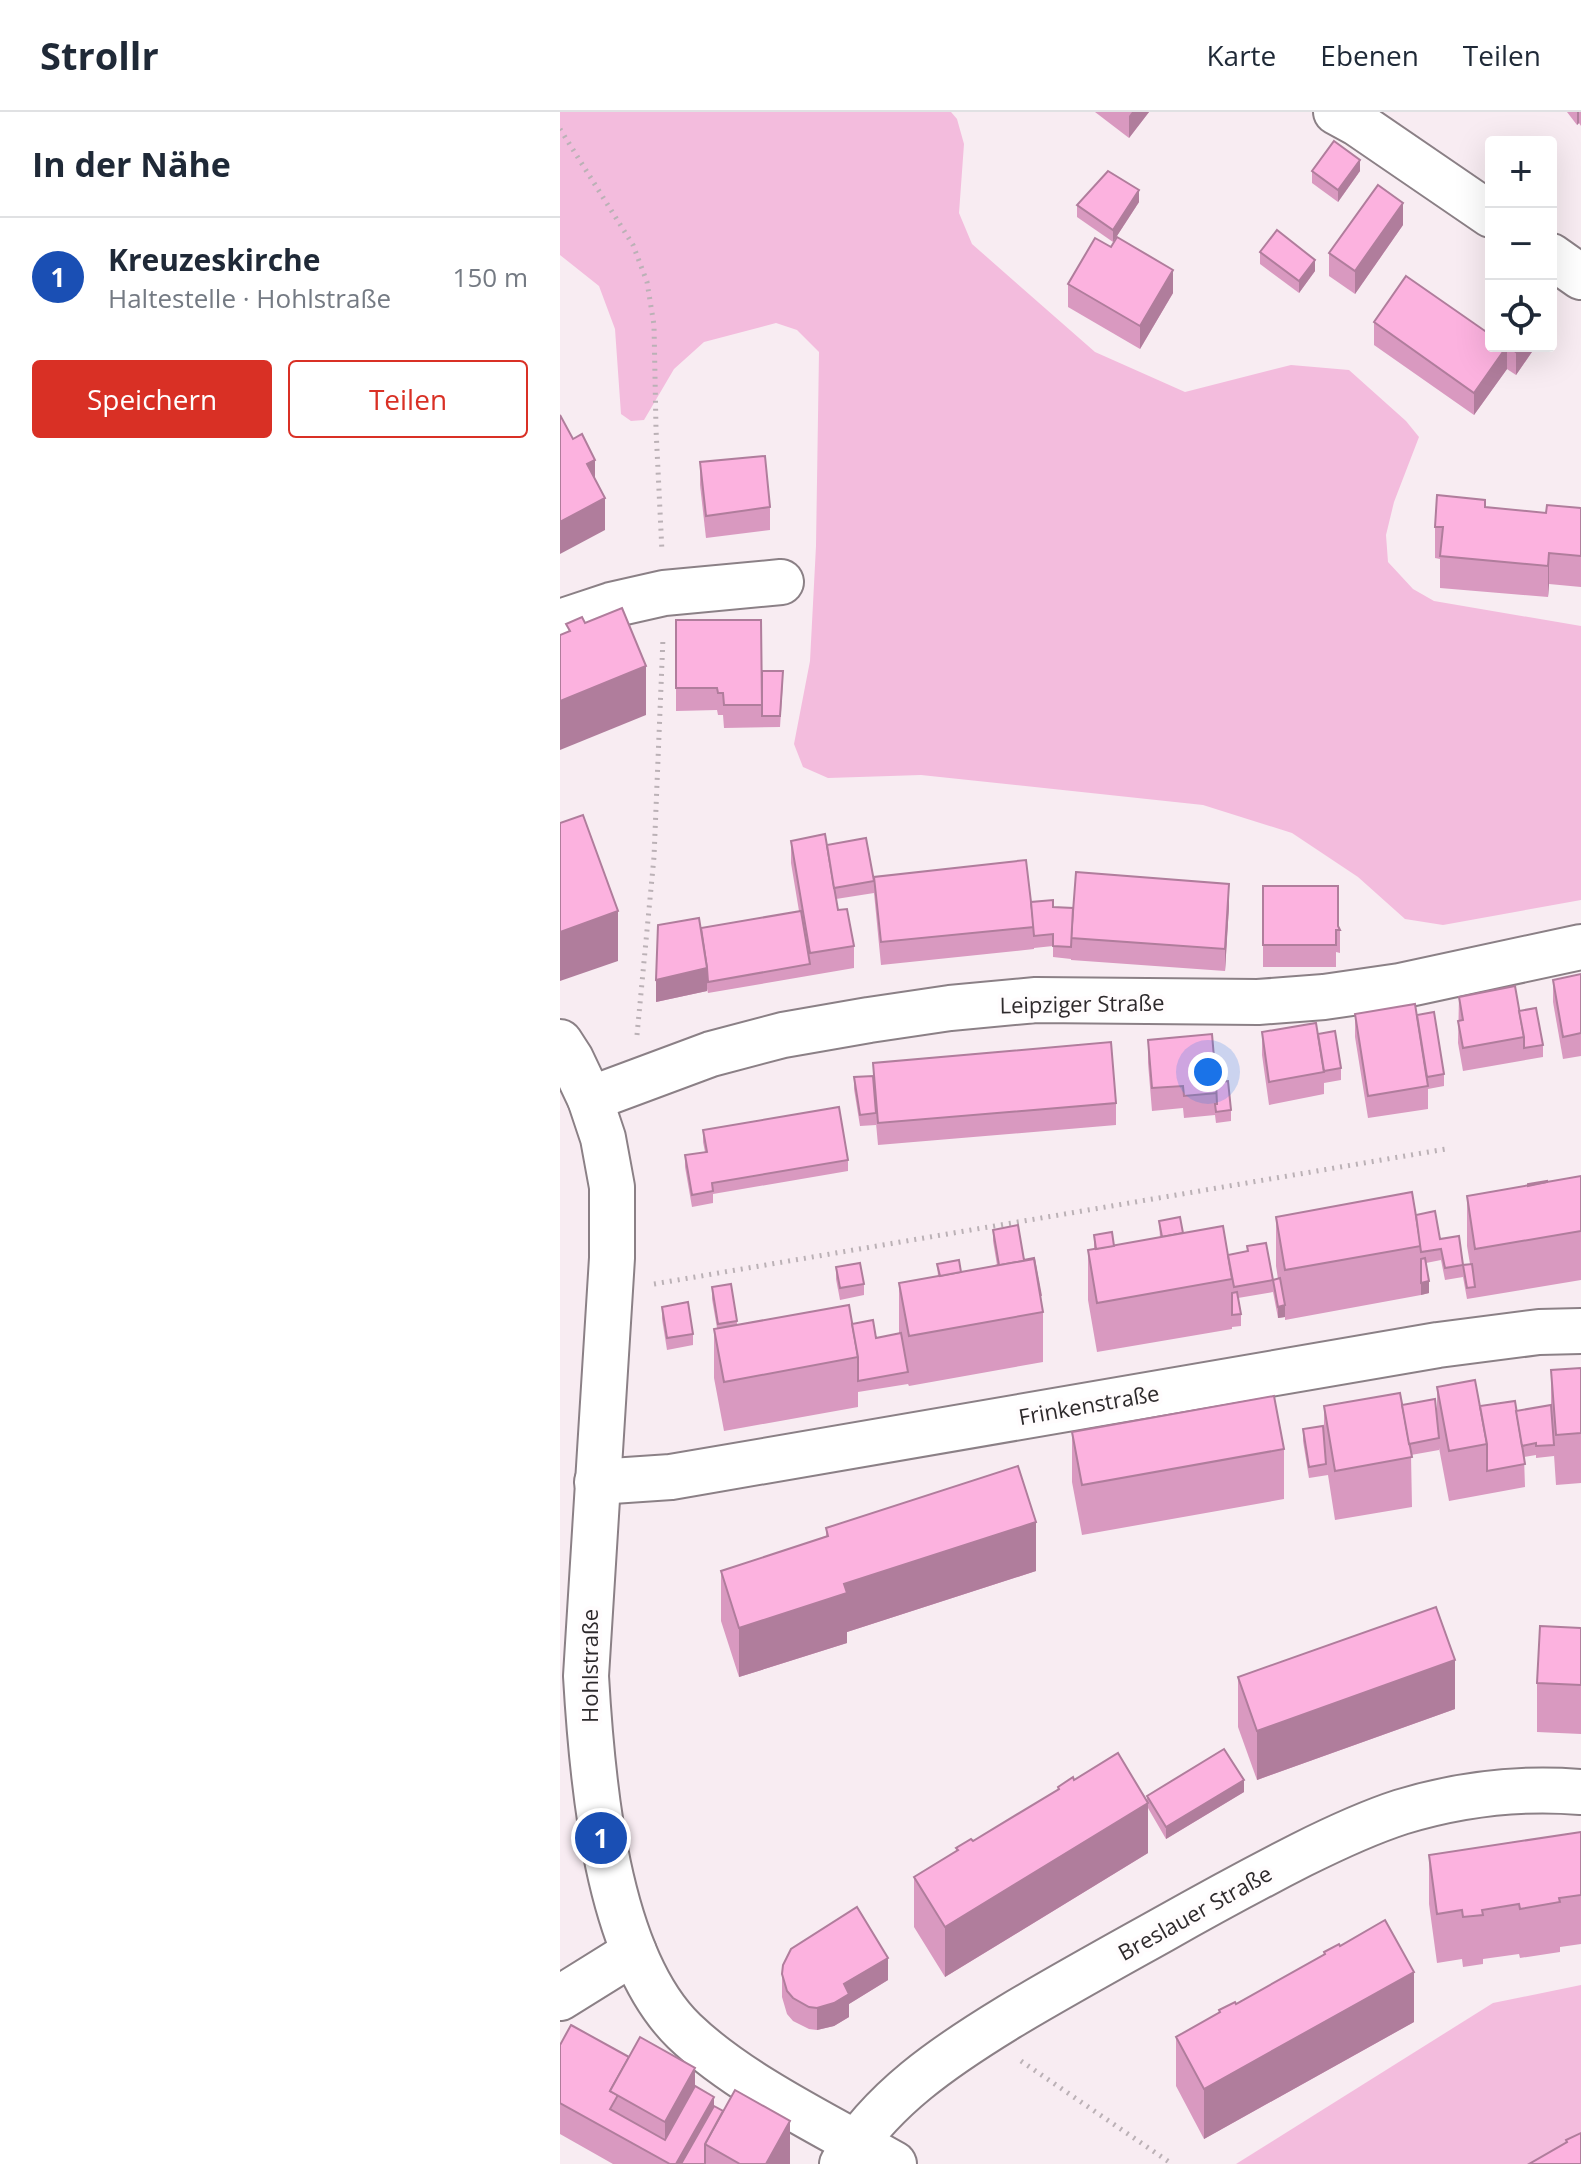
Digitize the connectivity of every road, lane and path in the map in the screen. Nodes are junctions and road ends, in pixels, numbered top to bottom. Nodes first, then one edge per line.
1 (1336, 112) edge
2 (1485, 211) edge
3 (1557, 260) edge
4 (1581, 277) edge
5 (781, 582) dead end
6 (560, 622) edge
7 (1581, 947) edge
8 (564, 1056) edge
9 (590, 1099) junction
10 (1446, 1149) dead end
11 (610, 1292) junction
12 (1581, 1331) edge
13 (584, 1511) edge
14 (1581, 1792) edge
15 (634, 1952) junction
16 (560, 1998) edge
17 (981, 2034) junction
18 (848, 2153) edge
19 (894, 2164) edge
20 (1172, 2164) edge

1 - 2 street
3 - 4 street
5 - 6 street
7 - 9 street, Leipziger Straße
8 - 9 street, Hohlstraße
9 - 11 street, Hohlstraße
10 - 11 path
11 - 13 street, Hohlstraße
12 - 13 street, Frinkenstraße
13 - 15 street, Hohlstraße
14 - 17 street, Breslauer Straße
15 - 16 street
15 - 18 street, Hohlstraße
17 - 18 street, Breslauer Straße
17 - 20 path
18 - 19 street, Hohlstraße

